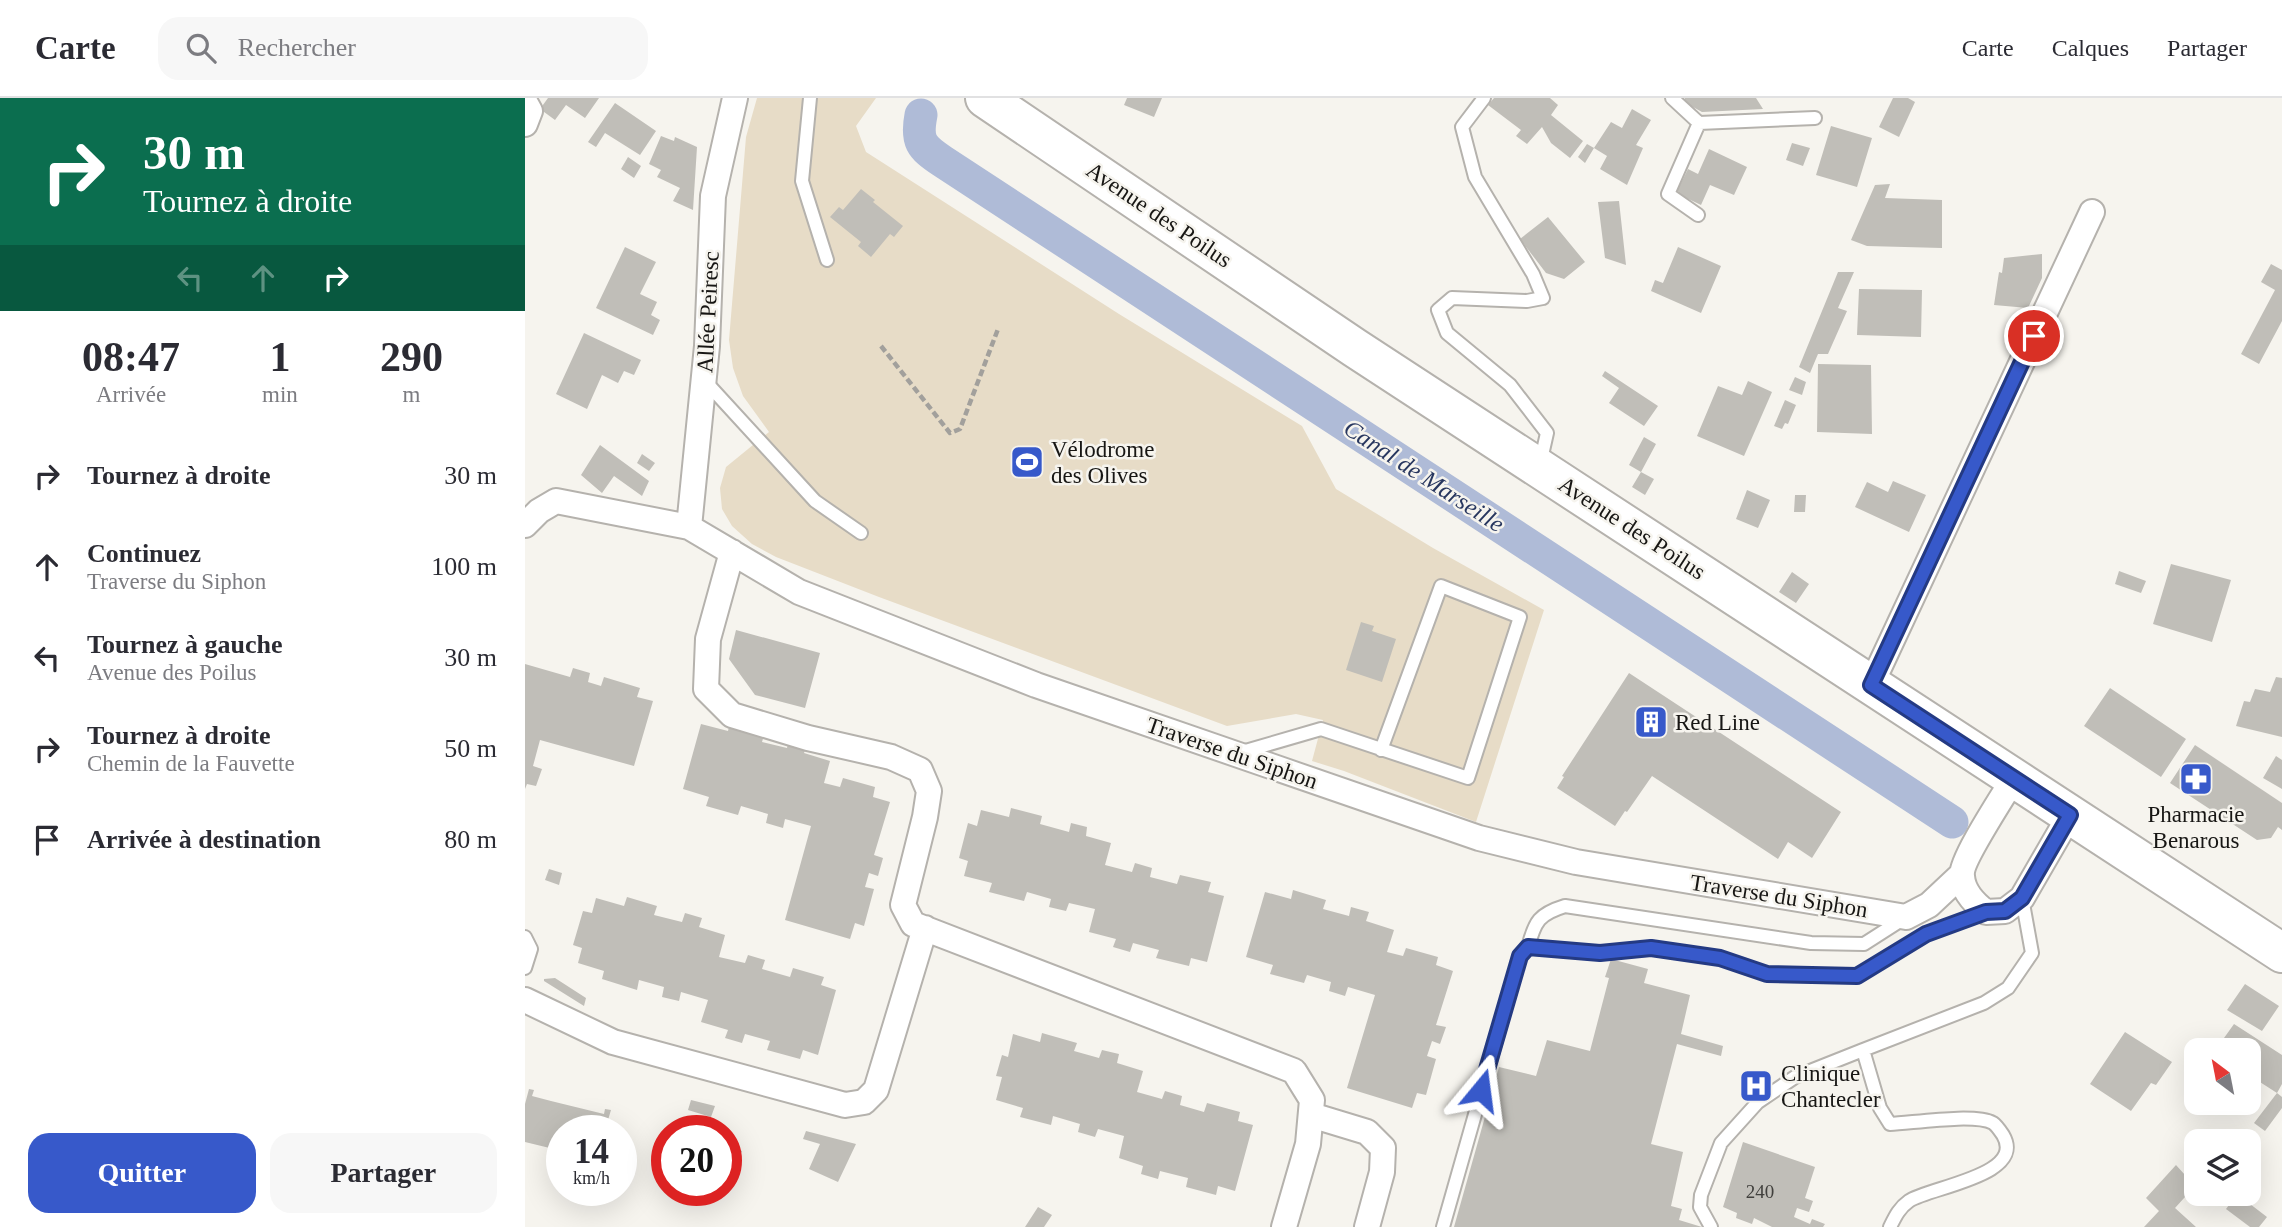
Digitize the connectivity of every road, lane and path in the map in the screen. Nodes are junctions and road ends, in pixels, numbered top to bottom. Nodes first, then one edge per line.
1 (735, 98) edge
2 (810, 98) edge
3 (985, 98) edge
4 (1484, 98) edge
5 (1672, 98) edge
6 (525, 102) edge
7 (1815, 118) dead end
8 (525, 124) edge
9 (1699, 124) junction
10 (2092, 212) dead end
11 (1698, 215) dead end
12 (827, 260) dead end
13 (999, 329) dead end
14 (881, 346) dead end
15 (705, 381) junction
16 (1539, 468) junction
17 (525, 525) edge
18 (689, 527) junction
19 (861, 533) dead end
20 (732, 552) junction
21 (1871, 685) junction
22 (1381, 750) junction
23 (1235, 754) junction
24 (2014, 778) junction
25 (2070, 815) junction
26 (1961, 875) junction
27 (2022, 898) junction
28 (1986, 912) junction
29 (1906, 917) junction
30 (925, 928) junction
31 (525, 937) edge
32 (1528, 947) junction
33 (2282, 953) edge
34 (525, 968) edge
35 (525, 1000) edge
36 (1863, 1050) junction
37 (1311, 1115) junction
38 (1284, 1227) edge
39 (1367, 1227) edge
40 (1443, 1227) edge
41 (1711, 1227) edge
42 (1890, 1227) edge

1 - 15 street, Allée Peiresc
2 - 12 lane
3 - 16 main road, Avenue des Poilus
4 - 16 lane
5 - 9 lane
6 - 8 street
7 - 9 lane
9 - 11 lane
10 - 21 street
13 - 14 path
15 - 18 street, Allée Peiresc
15 - 19 lane
16 - 21 main road, Avenue des Poilus
17 - 18 street, Traverse du Siphon
18 - 20 street, Traverse du Siphon
20 - 23 street, Traverse du Siphon
20 - 30 street
21 - 24 main road, Avenue des Poilus
22 - 22 lane
22 - 23 lane
23 - 29 street, Traverse du Siphon
24 - 25 main road, Avenue des Poilus
24 - 26 street
25 - 27 street
25 - 33 main road, Avenue des Poilus
26 - 28 street
26 - 29 street
27 - 28 street
27 - 36 lane
28 - 32 lane
29 - 32 lane
30 - 35 street
30 - 37 street
31 - 34 lane
32 - 40 lane
36 - 41 lane
36 - 42 lane
37 - 38 street
37 - 39 street

